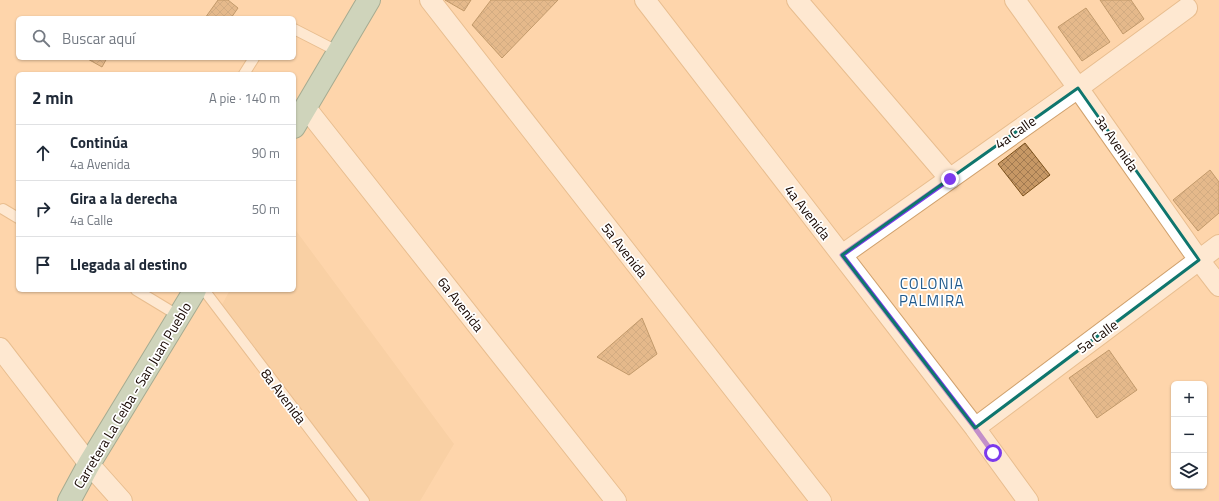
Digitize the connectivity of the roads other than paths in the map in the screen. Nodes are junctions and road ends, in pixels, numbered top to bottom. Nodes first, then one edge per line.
1 (369, 0) edge
2 (430, 0) edge
3 (645, 0) edge
4 (797, 0) edge
5 (1015, 0) edge
6 (1187, 8) dead end
7 (296, 30) edge
8 (339, 52) junction
9 (253, 60) edge
10 (245, 72) edge
11 (1078, 88) junction
12 (306, 108) junction
13 (296, 124) edge
14 (950, 179) junction
15 (2, 209) dead end
16 (16, 217) edge
17 (1219, 245) edge
18 (842, 255) junction
19 (1199, 260) junction
20 (1219, 286) edge
21 (139, 292) edge
22 (194, 292) edge
23 (206, 292) edge
24 (179, 316) junction
25 (0, 348) edge
26 (975, 428) junction
27 (89, 464) junction
28 (69, 501) edge
29 (122, 501) edge
30 (364, 501) edge
31 (616, 501) edge
32 (821, 501) edge
33 (1028, 501) edge

1 - 8 main road
2 - 32 street, 5a Avenida
3 - 18 street, 4a Avenida
4 - 14 street
5 - 11 street, 3a Avenida
6 - 11 street, 4a Calle
7 - 8 lane
8 - 12 main road
9 - 10 lane
11 - 14 street, 4a Calle
11 - 19 street, 3a Avenida
12 - 13 main road
12 - 31 street, 6a Avenida
14 - 18 street, 4a Calle
15 - 16 lane
17 - 19 street, 5a Calle
18 - 26 street, 4a Avenida
19 - 20 street, 3a Avenida
19 - 26 street, 5a Calle
21 - 24 lane
22 - 24 main road, Carretera La Ceiba - San Juan Pueblo
23 - 30 lane, 8a Avenida
24 - 27 main road, Carretera La Ceiba - San Juan Pueblo
25 - 27 street
26 - 33 street, 4a Avenida
27 - 28 main road, Carretera La Ceiba - San Juan Pueblo
27 - 29 street

